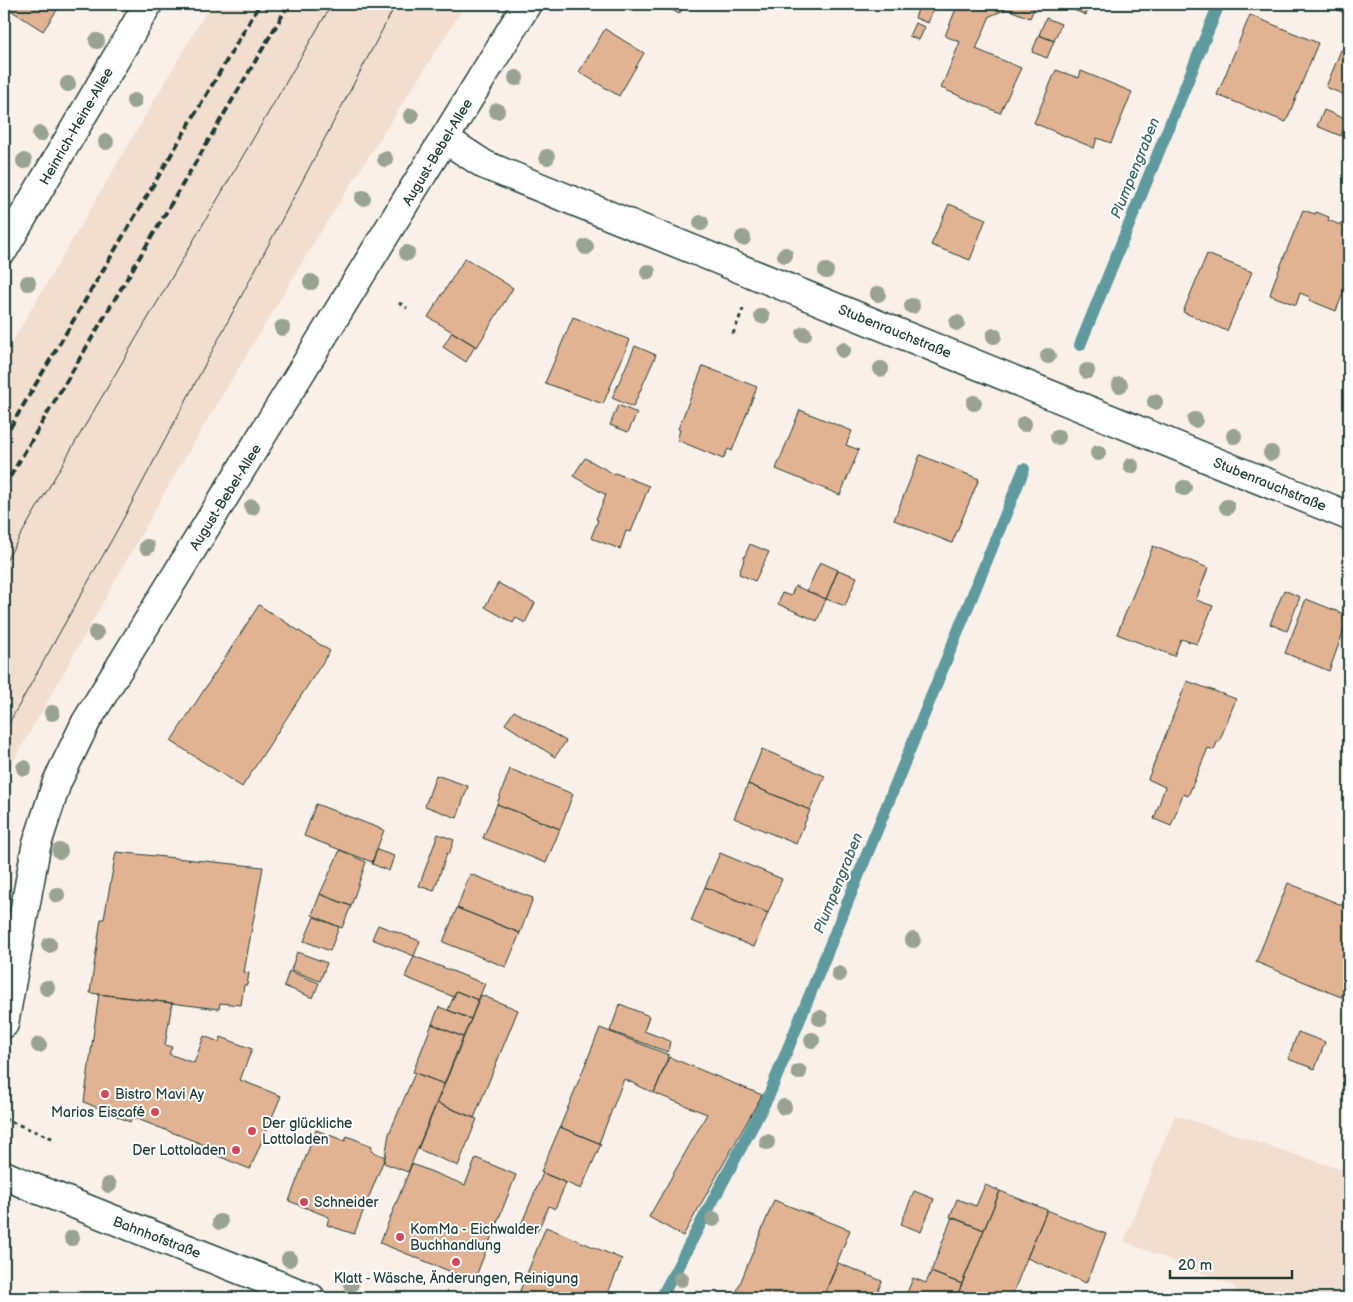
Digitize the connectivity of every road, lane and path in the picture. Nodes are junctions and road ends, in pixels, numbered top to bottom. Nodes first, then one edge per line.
1 (148, 4) edge
2 (528, 4) edge
3 (446, 139) junction
4 (4, 249) edge
5 (399, 303) dead end
6 (406, 308) dead end
7 (1349, 516) edge
8 (4, 1024) edge
9 (4, 1118) edge
10 (52, 1138) dead end
11 (4, 1175) edge
12 (311, 1298) edge

1 - 4 street, Heinrich-Heine-Allee
2 - 3 street, August-Bebel-Allee
3 - 7 street, Stubenrauchstraße
3 - 8 street, August-Bebel-Allee
5 - 6 path
9 - 10 path
11 - 12 street, Bahnhofstraße

